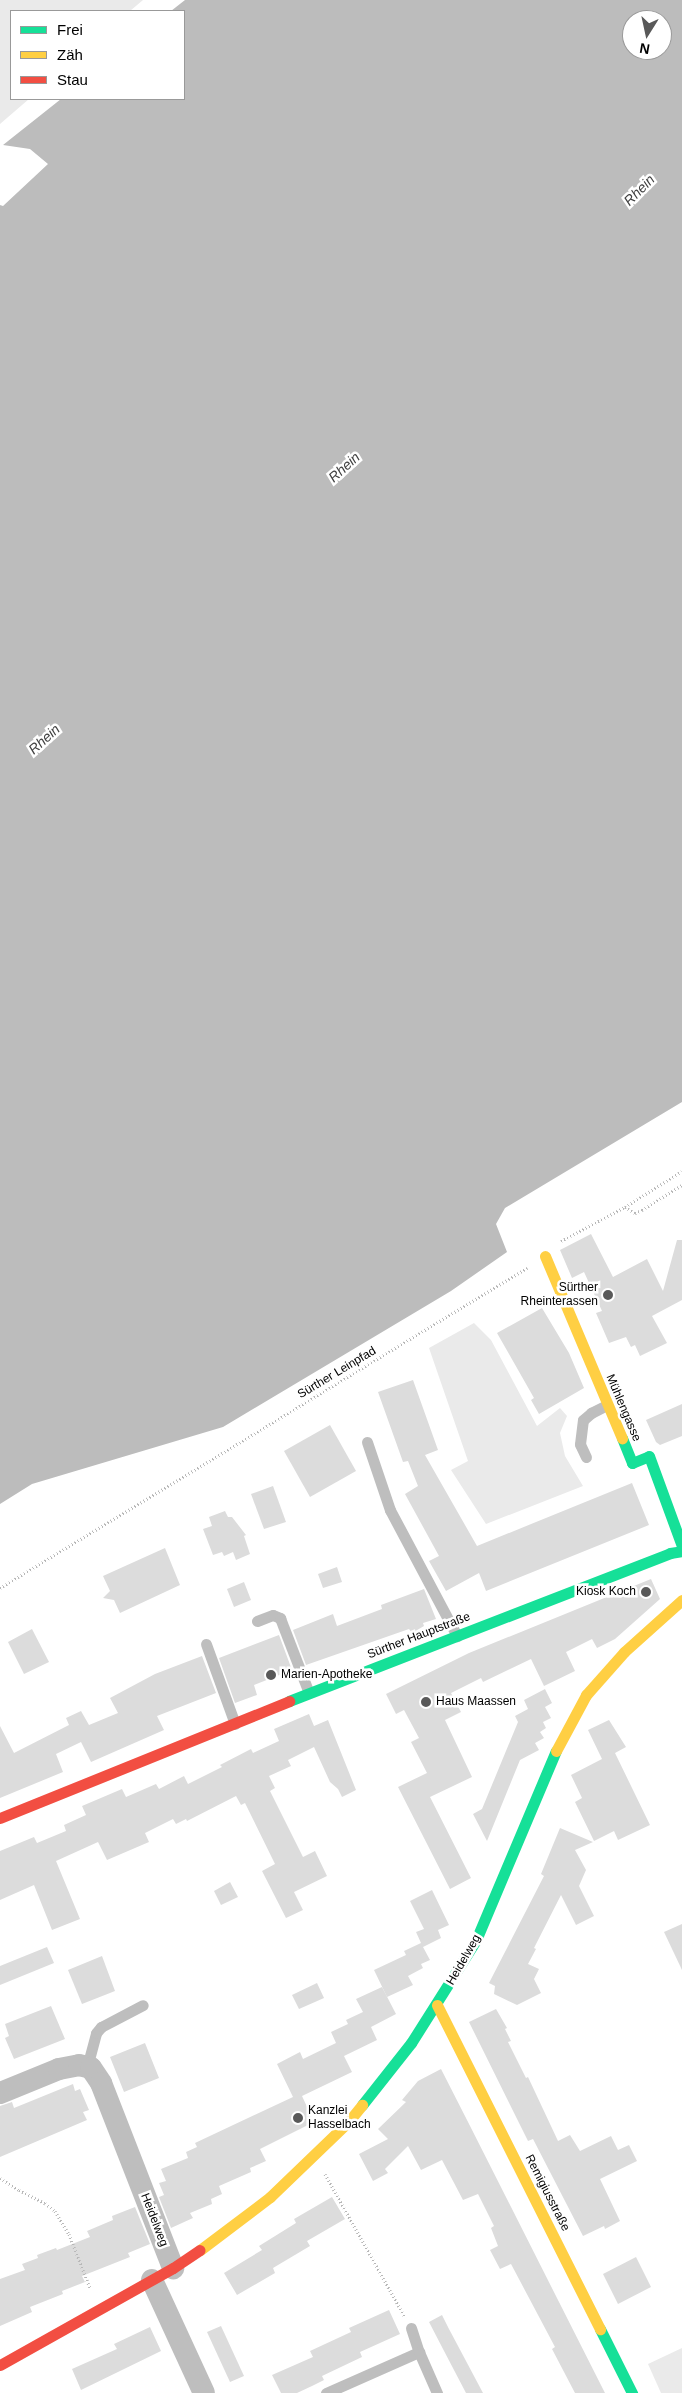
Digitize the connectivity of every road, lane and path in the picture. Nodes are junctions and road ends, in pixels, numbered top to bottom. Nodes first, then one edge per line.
1 (682, 1171) edge
2 (682, 1185) edge
3 (625, 1207) junction
4 (545, 1256) junction
5 (608, 1405) junction
6 (367, 1442) dead end
7 (586, 1458) dead end
8 (682, 1546) edge
9 (682, 1551) edge
10 (0, 1588) edge
11 (682, 1600) edge
12 (257, 1621) dead end
13 (457, 1636) junction
14 (206, 1644) dead end
15 (309, 1693) junction
16 (235, 1724) junction
17 (0, 1818) edge
18 (143, 2005) dead end
19 (437, 2005) junction
20 (87, 2067) junction
21 (0, 2093) edge
22 (314, 2156) junction
23 (0, 2178) edge
24 (173, 2268) junction
25 (152, 2280) junction
26 (98, 2310) junction
27 (411, 2328) joint
28 (419, 2352) junction
29 (0, 2365) edge
30 (204, 2393) edge
31 (326, 2393) edge
32 (437, 2393) edge
33 (632, 2393) edge

1 - 3 path, Sürther Leinpfad
2 - 3 path
3 - 4 path, Sürther Leinpfad
4 - 5 street, Mühlengasse
4 - 10 path, Sürther Leinpfad
5 - 7 lane
5 - 8 street, Mühlengasse
6 - 13 lane
9 - 13 street, Sürther Hauptstraße
11 - 19 street, Heidelweg
12 - 15 lane
13 - 15 street, Sürther Hauptstraße
14 - 16 lane
15 - 16 street, Sürther Hauptstraße
16 - 17 street, Sürther Hauptstraße
18 - 20 lane
19 - 22 street, Heidelweg
19 - 33 street, Remigiusstraße
20 - 21 street
20 - 24 street, Heidelweg
22 - 24 street, Heidelweg
22 - 27 path
23 - 26 path
24 - 25 street, Heidelweg
25 - 26 street, Heidelweg
25 - 30 street
26 - 29 street, Heidelweg
27 - 28 lane
28 - 31 lane
28 - 32 lane

